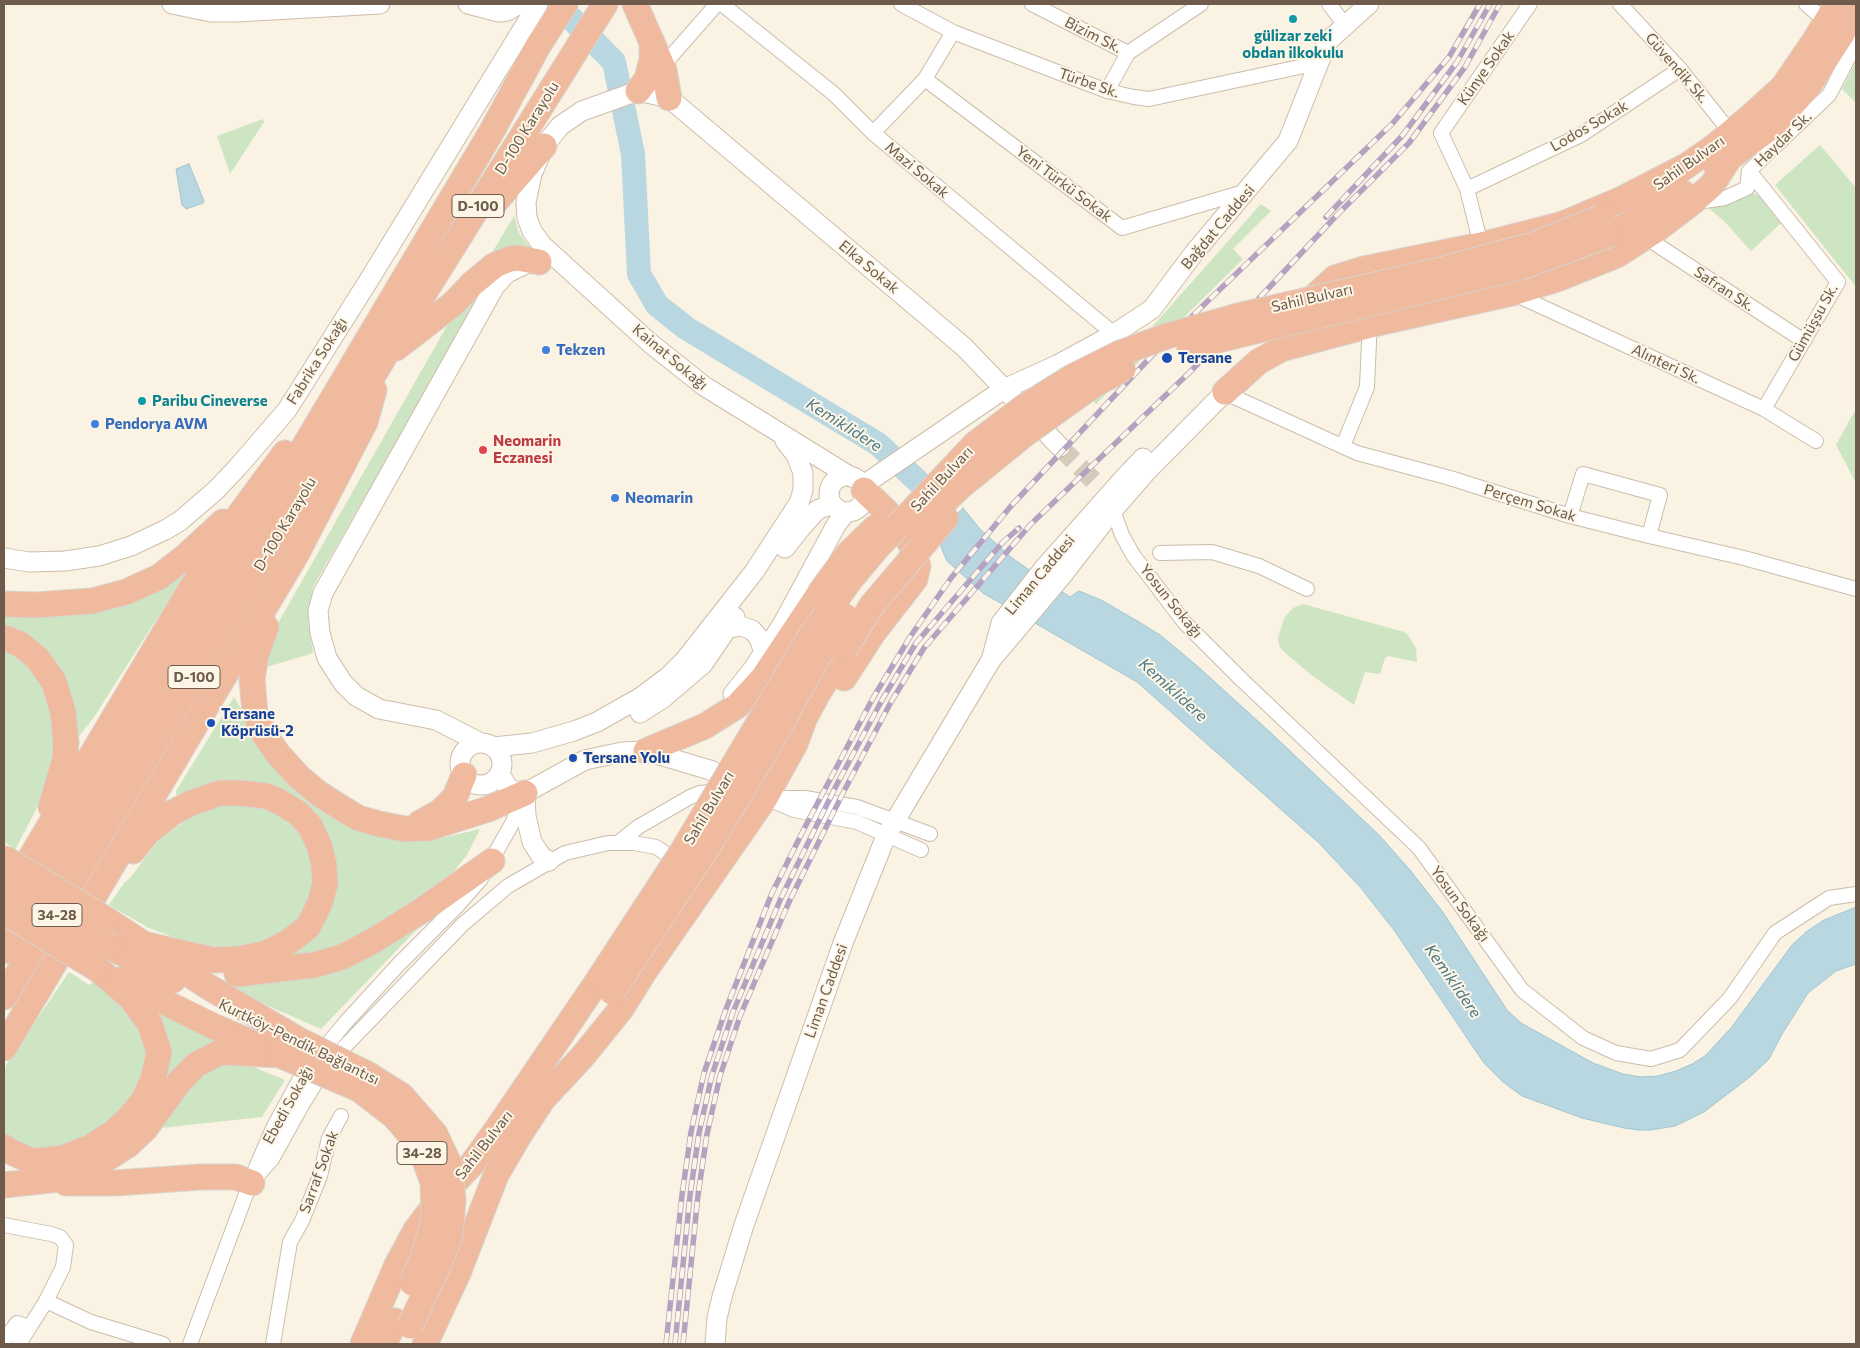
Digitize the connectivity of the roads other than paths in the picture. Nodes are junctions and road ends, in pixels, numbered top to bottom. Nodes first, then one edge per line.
1 (172, 4) edge
2 (380, 4) edge
3 (468, 4) edge
4 (538, 4) edge
5 (565, 4) edge
6 (605, 4) edge
7 (635, 4) edge
8 (717, 4) edge
9 (722, 4) edge
10 (900, 4) edge
11 (1032, 4) edge
12 (1201, 4) edge
13 (1329, 4) edge
14 (1369, 4) edge
15 (1530, 4) edge
16 (1620, 4) edge
17 (1806, 4) edge
18 (1856, 4) edge
19 (512, 8) edge
20 (1346, 25) junction
21 (1840, 26) edge
22 (953, 32) junction
23 (526, 35) junction
24 (652, 42) junction
25 (1128, 53) junction
26 (1318, 63) junction
27 (1680, 69) junction
28 (664, 70) junction
29 (925, 79) junction
30 (638, 91) junction
31 (1107, 91) junction
32 (669, 98) junction
33 (873, 133) junction
34 (544, 146) junction
35 (1737, 154) junction
36 (1686, 166) junction
37 (1467, 190) junction
38 (1247, 191) junction
39 (1607, 226) junction
40 (1645, 237) junction
41 (1481, 245) junction
42 (444, 261) junction
43 (539, 262) junction
44 (1364, 269) junction
45 (578, 279) junction
46 (1512, 293) junction
47 (1371, 325) junction
48 (1114, 334) junction
49 (1804, 341) junction
50 (374, 352) junction
51 (1004, 389) junction
52 (1220, 390) junction
53 (1764, 409) junction
54 (769, 426) junction
55 (1816, 441) dead end
56 (975, 444) junction
57 (1342, 446) junction
58 (1060, 447) tunnel mouth
59 (988, 464) junction
60 (863, 482) junction
61 (258, 489) junction
62 (1106, 498) junction
63 (835, 502) junction
64 (1570, 516) junction
65 (1649, 536) junction
66 (297, 553) junction
67 (1160, 553) dead end
68 (4, 558) edge
69 (1856, 588) edge
70 (1307, 589) dead end
71 (4, 604) edge
72 (727, 628) junction
73 (4, 638) edge
74 (764, 653) junction
75 (444, 724) junction
76 (795, 744) junction
77 (646, 751) junction
78 (494, 756) junction
79 (463, 766) junction
80 (525, 793) junction
81 (757, 794) junction
82 (891, 828) junction
83 (405, 829) junction
84 (930, 834) dead end
85 (42, 840) junction
86 (619, 842) junction
87 (922, 850) dead end
88 (4, 858) edge
89 (492, 861) junction
90 (549, 861) junction
91 (718, 865) junction
92 (4, 884) edge
93 (100, 886) junction
94 (1856, 894) edge
95 (4, 901) edge
96 (4, 912) edge
97 (147, 945) junction
98 (4, 951) edge
99 (99, 970) junction
100 (606, 986) junction
101 (4, 997) edge
102 (289, 1047) junction
103 (4, 1048) edge
104 (543, 1099) junction
105 (341, 1116) dead end
106 (4, 1147) edge
107 (31, 1182) junction
108 (252, 1183) junction
109 (4, 1184) edge
110 (4, 1225) edge
111 (397, 1265) junction
112 (458, 1273) junction
113 (46, 1300) junction
114 (30, 1327) junction
115 (408, 1334) edge
116 (4, 1341) edge
117 (19, 1344) edge
118 (163, 1344) edge
119 (190, 1344) edge
120 (273, 1344) edge
121 (363, 1344) edge
122 (384, 1344) edge
123 (715, 1344) edge

1 - 2 street
3 - 19 street
4 - 23 street, Fabrika Sokağı
5 - 23 highway, D-100 Karayolu
6 - 42 highway, D-100 Karayolu / D-100
7 - 24 highway
8 - 28 street
9 - 33 street, Mazi Sokak
10 - 22 street, Türbe Sk.
11 - 25 street, Bizim Sk.
12 - 25 street, Bizim Sk.
13 - 20 street
14 - 20 street, Bağdat Caddesi
15 - 37 street, Künye Sokak
16 - 27 street, Güvendik Sk.
17 - 21 street
18 - 21 highway, Sahil Bulvarı
19 - 23 street
20 - 26 street, Bağdat Caddesi
21 - 35 highway, Sahil Bulvarı
22 - 29 street
22 - 31 street, Türbe Sk.
23 - 50 highway, D-100 Karayolu / D-100
23 - 68 street, Fabrika Sokağı
24 - 28 highway
24 - 30 highway
25 - 31 street, Bizim Sk.
26 - 31 street, Türbe Sk.
26 - 38 street, Bağdat Caddesi
27 - 35 street, Güvendik Sk.
27 - 37 street, Lodos Sokak
28 - 32 highway
29 - 33 street
29 - 38 street, Yeni Türkü Sokak
30 - 32 street
30 - 34 street
32 - 51 street, Elka Sokak
33 - 48 street, Mazi Sokak
34 - 42 highway
34 - 45 street
35 - 36 highway, Sahil Bulvarı
35 - 39 highway, Sahil Bulvarı
35 - 40 highway
35 - 49 street, Gümüşsu Sk.
36 - 39 highway, Sahil Bulvarı
36 - 41 highway
37 - 41 street
38 - 48 street, Bağdat Caddesi
39 - 56 highway, Sahil Bulvarı, bridge
39 - 59 highway, Sahil Bulvarı, bridge
40 - 46 highway
40 - 49 street, Safran Sk.
41 - 44 highway
42 - 50 highway, D-100 Karayolu / D-100
43 - 45 street
43 - 50 highway
43 - 75 street
44 - 47 street
44 - 52 highway
45 - 54 street, Kainat Sokağı
46 - 47 highway
46 - 53 street, Alınteri Sk.
47 - 52 highway
47 - 57 street
48 - 51 street, Bağdat Caddesi
49 - 53 street, Gümüşsu Sk.
50 - 61 highway
50 - 66 highway
50 - 98 highway, D-100 Karayolu / D-100
50 - 101 highway, D-100 Karayolu / D-100
51 - 58 street, Elka Sokak
51 - 60 street, Bağdat Caddesi
52 - 57 street, Perçem Sokak
52 - 62 street, Liman Caddesi
53 - 55 street, Alınteri Sk.
54 - 60 street
54 - 63 street
54 - 78 street
56 - 77 highway, bridge
56 - 100 highway, Sahil Bulvarı, bridge
57 - 64 street, Perçem Sokak
59 - 76 highway, bridge
59 - 100 highway, Sahil Bulvarı, bridge
60 - 63 street
60 - 63 street
60 - 76 highway
61 - 71 highway
61 - 85 highway
62 - 82 street, Liman Caddesi
62 - 94 street, Yosun Sokağı
63 - 72 street
63 - 74 street
64 - 65 street, Perçem Sokak
64 - 65 street
65 - 69 street, Perçem Sokak
66 - 83 highway
66 - 93 highway
67 - 70 street
72 - 74 street
72 - 78 street
73 - 85 highway
74 - 77 street
75 - 78 street
75 - 79 street
76 - 81 highway
77 - 80 street
77 - 81 street
78 - 79 street
78 - 79 street
78 - 80 street
79 - 83 highway
80 - 83 highway
80 - 89 street, Ebedi Sokağı
80 - 90 street
81 - 82 street
81 - 86 street
81 - 91 highway
82 - 84 street
82 - 87 street
82 - 123 street, Liman Caddesi
85 - 95 highway
86 - 90 street
86 - 91 street
88 - 97 highway, bridge
89 - 97 highway
89 - 108 street, Ebedi Sokağı
90 - 108 street
91 - 104 highway
92 - 102 highway, Kurtköy-Pendik Bağlantısı / 34-28, bridge
93 - 97 highway
93 - 103 highway
96 - 99 highway, 34-28, bridge
97 - 102 highway
99 - 102 highway, Kurtköy-Pendik Bağlantısı / 34-28
99 - 106 highway
100 - 104 highway, Sahil Bulvarı
100 - 111 highway, Sahil Bulvarı
102 - 107 highway
102 - 115 highway, Kurtköy-Pendik Bağlantısı / 34-28, bridge
104 - 112 highway
105 - 120 street, Sarraf Sokak
107 - 108 highway
107 - 109 highway
108 - 119 street, Ebedi Sokağı
110 - 113 street
111 - 112 highway
111 - 121 highway, Sahil Bulvarı
112 - 115 highway
113 - 114 street
113 - 118 street
114 - 116 street
114 - 117 street
115 - 122 highway, Kurtköy-Pendik Bağlantısı / 34-28

